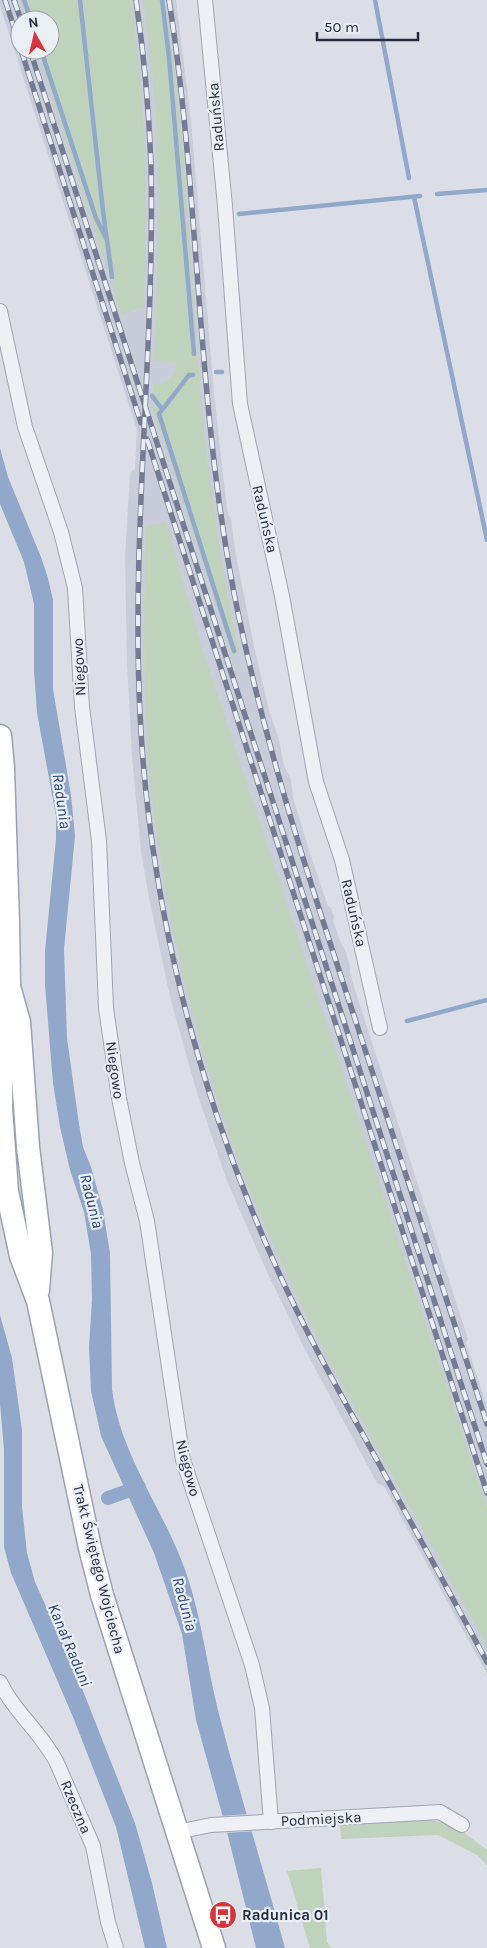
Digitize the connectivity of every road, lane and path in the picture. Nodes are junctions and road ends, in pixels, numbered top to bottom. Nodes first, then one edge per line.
1 (205, 0) edge
2 (0, 311) edge
3 (0, 736) edge
4 (9, 984) junction
5 (380, 1028) dead end
6 (1, 1047) edge
7 (0, 1120) edge
8 (28, 1147) junction
9 (4, 1184) edge
10 (38, 1301) junction
11 (0, 1682) edge
12 (267, 1822) junction
13 (462, 1825) dead end
14 (177, 1832) junction
15 (116, 1948) edge
16 (214, 1948) edge

1 - 5 street, Raduńska
2 - 12 street, Niegowo
3 - 4 main road, Trakt Świętego Wojciecha
4 - 6 main road, Trakt Świętego Wojciecha
4 - 8 main road, Trakt Świętego Wojciecha
6 - 7 main road, Trakt Świętego Wojciecha
7 - 8 street
7 - 9 main road, Trakt Świętego Wojciecha
8 - 10 main road, Trakt Świętego Wojciecha
9 - 10 main road, Trakt Świętego Wojciecha
10 - 14 main road, Trakt Świętego Wojciecha
11 - 15 street, Rzeczna
12 - 13 street, Podmiejska
12 - 14 street, Podmiejska
14 - 16 main road, Trakt Świętego Wojciecha

